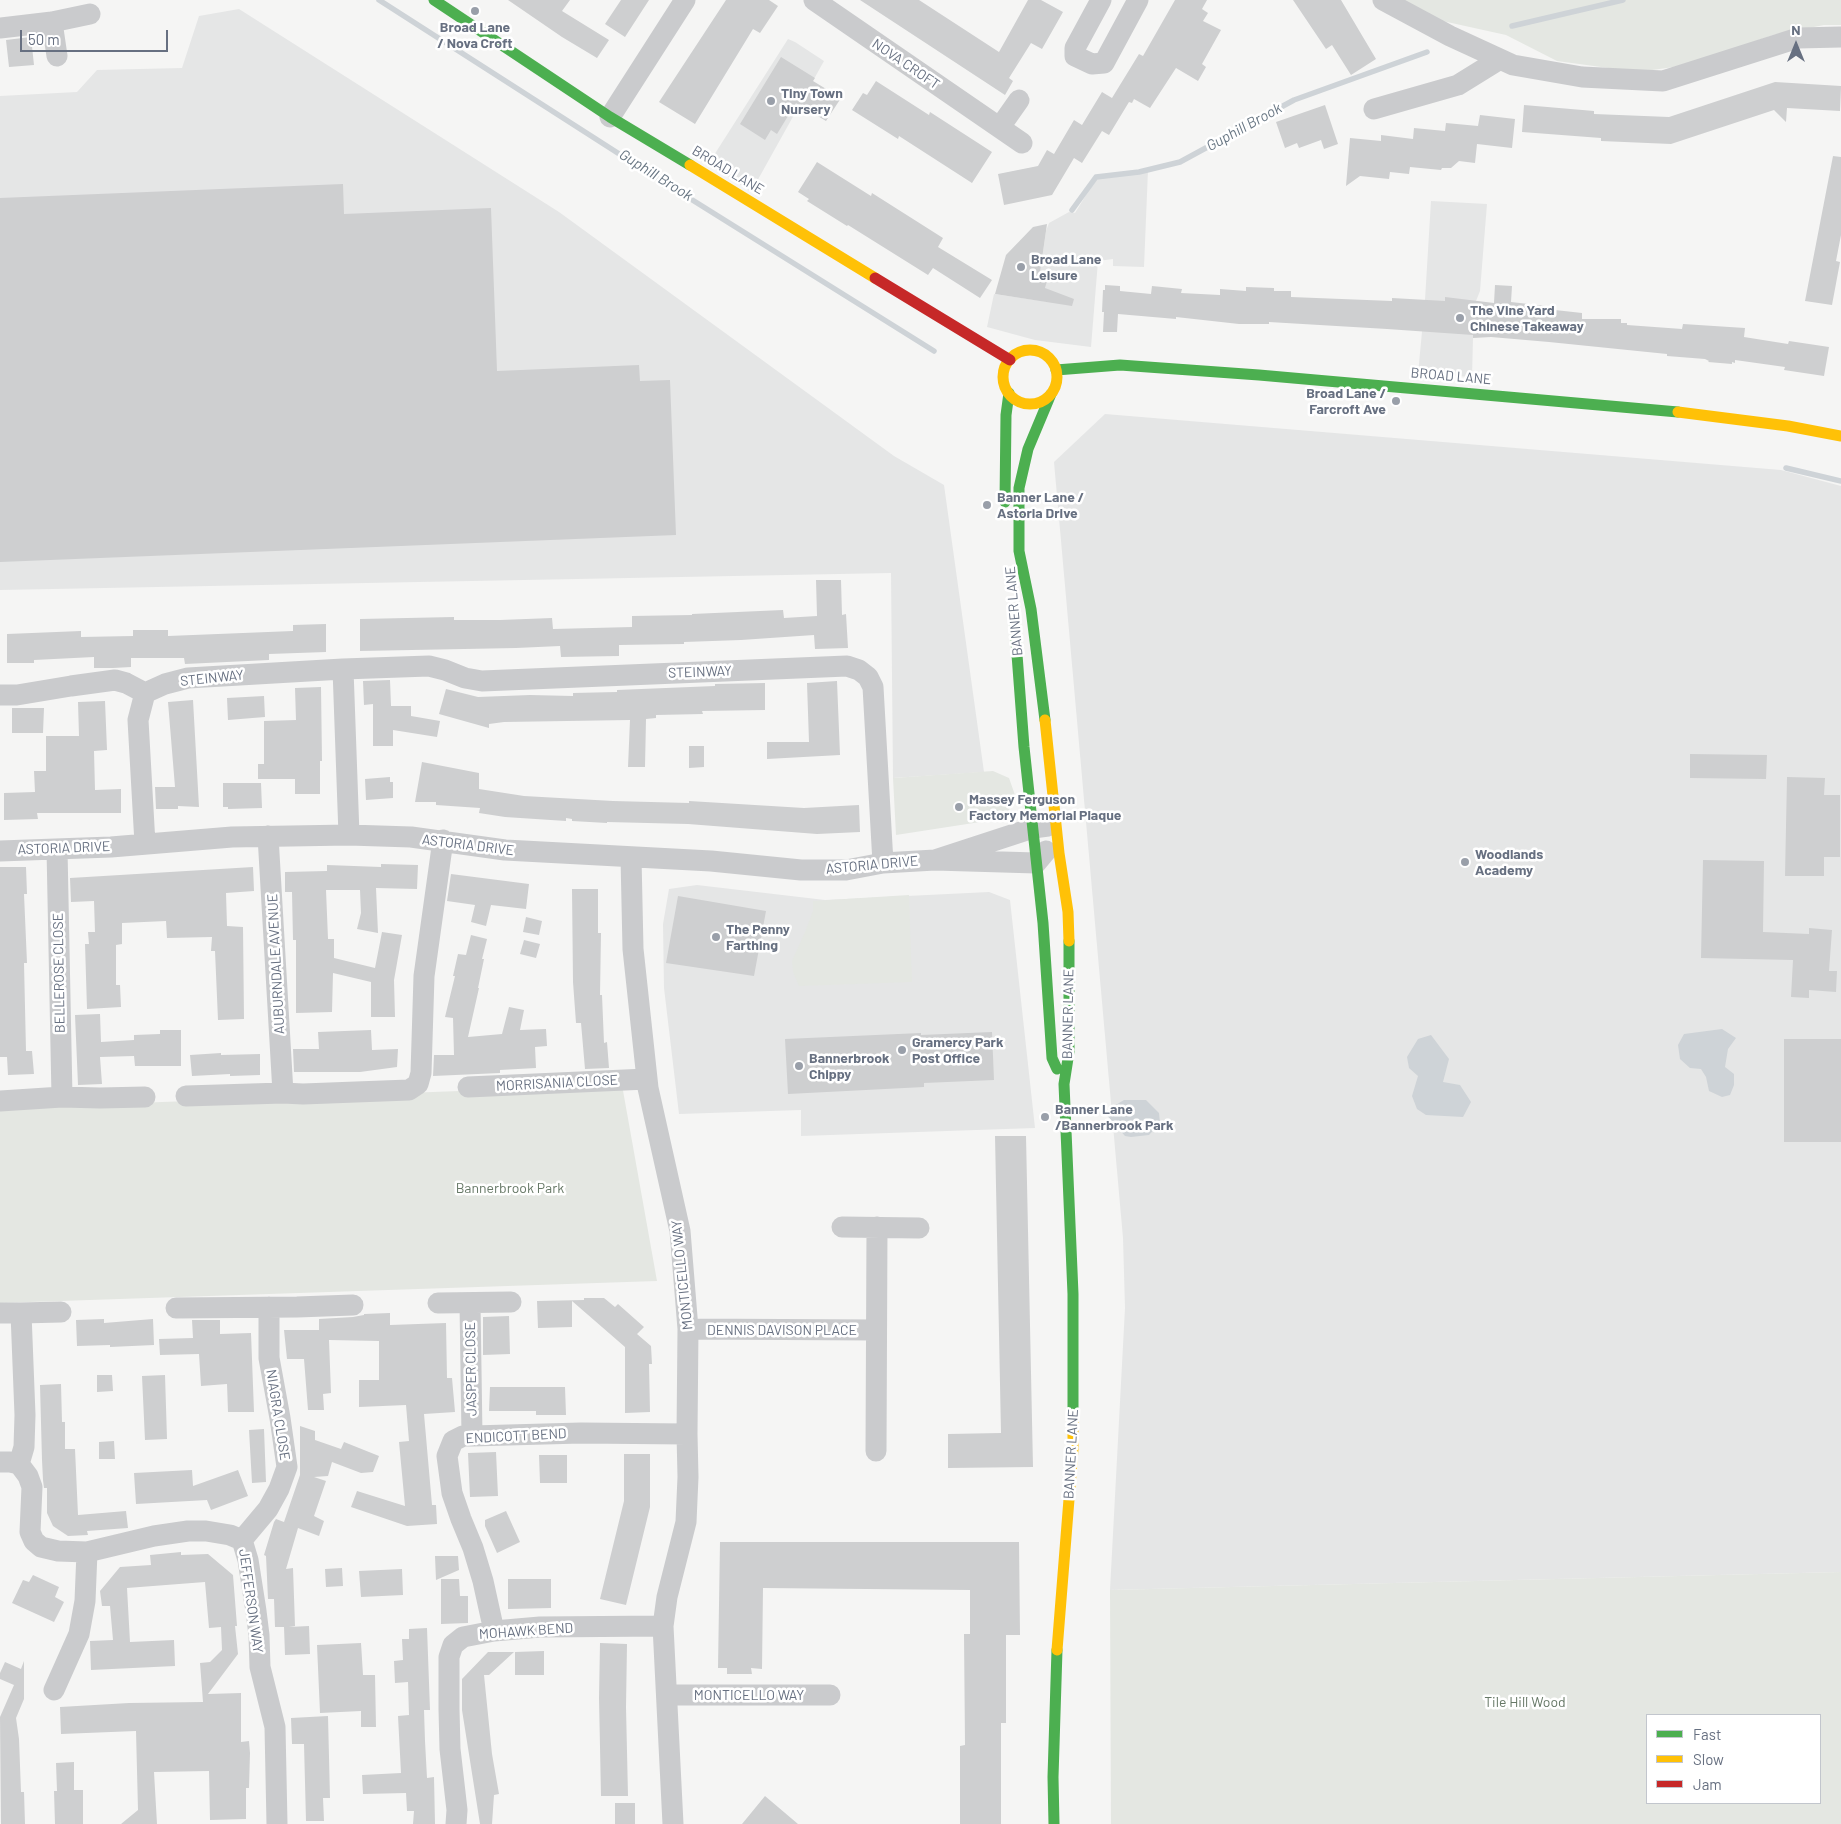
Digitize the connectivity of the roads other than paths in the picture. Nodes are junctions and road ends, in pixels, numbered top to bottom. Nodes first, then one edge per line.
1 (434, 0) edge
2 (685, 0) edge
3 (814, 0) edge
4 (1101, 0) edge
5 (1138, 0) edge
6 (1383, 0) edge
7 (90, 14) dead end
8 (52, 22) junction
9 (0, 28) edge
10 (1841, 37) edge
11 (57, 56) dead end
12 (1500, 59) junction
13 (1019, 100) dead end
14 (1374, 109) dead end
15 (610, 117) junction
16 (1000, 128) junction
17 (1022, 143) dead end
18 (1010, 360) junction
19 (1056, 370) junction
20 (1009, 393) junction
21 (1051, 394) junction
22 (1841, 436) edge
23 (1006, 515) dead end
24 (1007, 534) dead end
25 (1010, 562) dead end
26 (1013, 601) dead end
27 (343, 668) junction
28 (145, 692) junction
29 (0, 695) edge
30 (1048, 745) joint
31 (1045, 826) junction
32 (349, 835) junction
33 (268, 836) junction
34 (443, 840) junction
35 (145, 844) junction
36 (57, 849) junction
37 (0, 851) edge
38 (631, 857) junction
39 (935, 860) junction
40 (884, 862) junction
41 (1036, 863) junction
42 (647, 1079) junction
43 (1064, 1084) junction
44 (468, 1087) dead end
45 (283, 1093) junction
46 (186, 1096) dead end
47 (62, 1097) junction
48 (145, 1097) dead end
49 (0, 1101) edge
50 (842, 1227) dead end
51 (877, 1227) junction
52 (919, 1228) dead end
53 (511, 1302) dead end
54 (438, 1303) dead end
55 (470, 1303) junction
56 (353, 1305) dead end
57 (269, 1307) junction
58 (176, 1308) dead end
59 (62, 1312) dead end
60 (0, 1313) edge
61 (21, 1313) junction
62 (688, 1329) junction
63 (876, 1330) junction
64 (687, 1434) junction
65 (472, 1436) junction
66 (876, 1451) dead end
67 (9, 1463) edge
68 (242, 1540) junction
69 (87, 1552) junction
70 (663, 1626) junction
71 (494, 1631) junction
72 (54, 1690) dead end
73 (667, 1694) junction
74 (830, 1695) dead end
75 (675, 1820) edge
76 (277, 1824) edge
77 (456, 1824) edge
78 (1054, 1824) edge

1 - 15 street, BROAD LANE
2 - 15 street
3 - 16 street, NOVA CROFT
4 - 5 street
6 - 12 street
7 - 8 street
8 - 9 street
8 - 11 street
10 - 12 street
12 - 14 street
13 - 16 street
15 - 18 street, BROAD LANE
16 - 17 street, NOVA CROFT
18 - 19 street
18 - 20 street
19 - 21 street
19 - 22 street, BROAD LANE
20 - 21 street
20 - 23 street
21 - 30 street, BANNER LANE
24 - 25 street, BANNER LANE
26 - 31 street, BANNER LANE
27 - 28 street, STEINWAY
27 - 32 street
27 - 40 street, STEINWAY
28 - 29 street
28 - 35 street
30 - 31 street, BANNER LANE
31 - 39 street, ASTORIA DRIVE
31 - 41 street, BANNER LANE
31 - 43 street, BANNER LANE
32 - 33 street, ASTORIA DRIVE
32 - 34 street, ASTORIA DRIVE
33 - 35 street, ASTORIA DRIVE
33 - 45 street, AUBURNDALE AVENUE
34 - 38 street, ASTORIA DRIVE
34 - 45 street
35 - 36 street, ASTORIA DRIVE
36 - 37 street, ASTORIA DRIVE
36 - 47 street, BELLEROSE CLOSE
38 - 40 street, ASTORIA DRIVE
38 - 42 street, MONTICELLO WAY
39 - 40 street, ASTORIA DRIVE
39 - 41 street, ASTORIA DRIVE
41 - 43 street, BANNER LANE
42 - 44 street, MORRISANIA CLOSE
42 - 62 street, MONTICELLO WAY
43 - 78 street, BANNER LANE
45 - 46 street
47 - 48 street
47 - 49 street
50 - 51 street
51 - 52 street
51 - 63 street, DENNIS DAVISON PLACE
53 - 55 street, JASPER CLOSE
54 - 55 street, JASPER CLOSE
55 - 65 street, JASPER CLOSE
56 - 57 street
57 - 58 street
57 - 68 street, NIAGRA CLOSE
59 - 61 street
60 - 61 street
61 - 67 street
62 - 63 street, DENNIS DAVISON PLACE
62 - 64 street, MONTICELLO WAY
63 - 66 street, DENNIS DAVISON PLACE
64 - 65 street, ENDICOTT BEND
64 - 70 street, MONTICELLO WAY
65 - 71 street, ENDICOTT BEND
67 - 69 street, JEFFERSON WAY
68 - 69 street, JEFFERSON WAY
68 - 76 street, JEFFERSON WAY
69 - 72 street
70 - 71 street, MOHAWK BEND
70 - 73 street, MONTICELLO WAY
71 - 77 street, MOHAWK BEND
73 - 74 street, MONTICELLO WAY
73 - 75 street, MONTICELLO WAY

